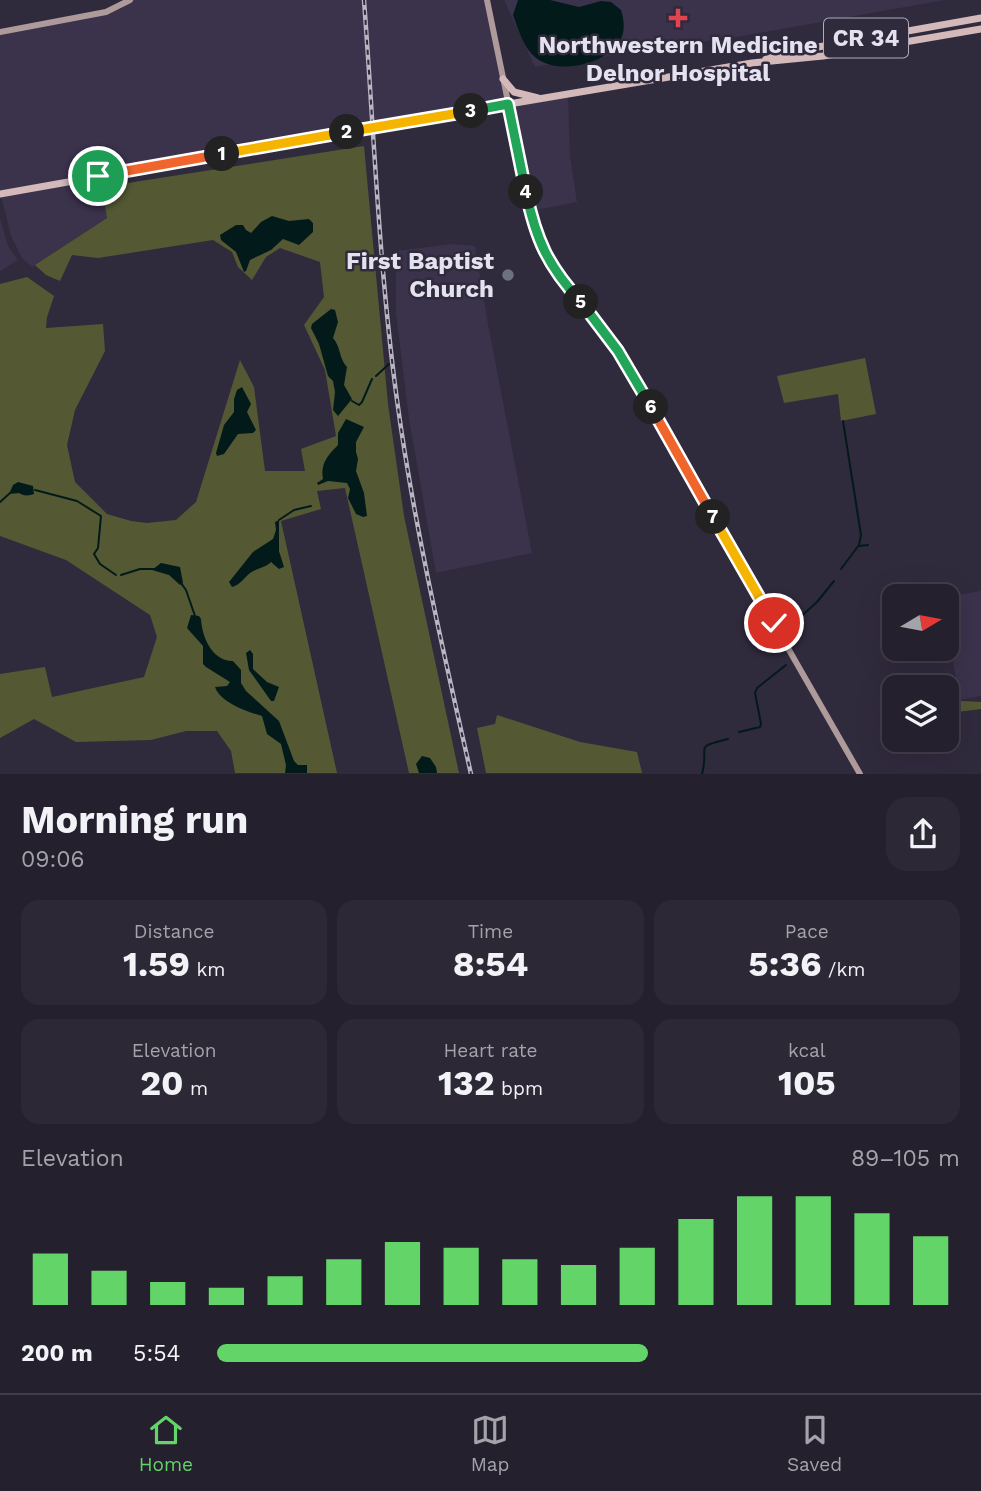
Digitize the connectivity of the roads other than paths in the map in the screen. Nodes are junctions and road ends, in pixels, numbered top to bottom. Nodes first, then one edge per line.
1 (130, 0) edge
2 (487, 0) edge
3 (981, 18) edge
4 (981, 29) edge
5 (0, 32) edge
6 (752, 64) junction
7 (503, 79) junction
8 (542, 99) junction
9 (508, 104) junction
10 (0, 194) edge
11 (860, 774) edge

1 - 5 main road
2 - 7 main road
3 - 6 main road, CR 34
4 - 6 main road, CR 34
6 - 8 main road, CR 34
7 - 8 main road
7 - 9 main road
8 - 9 main road, CR 34
9 - 10 main road, CR 34, bridge
9 - 11 main road

